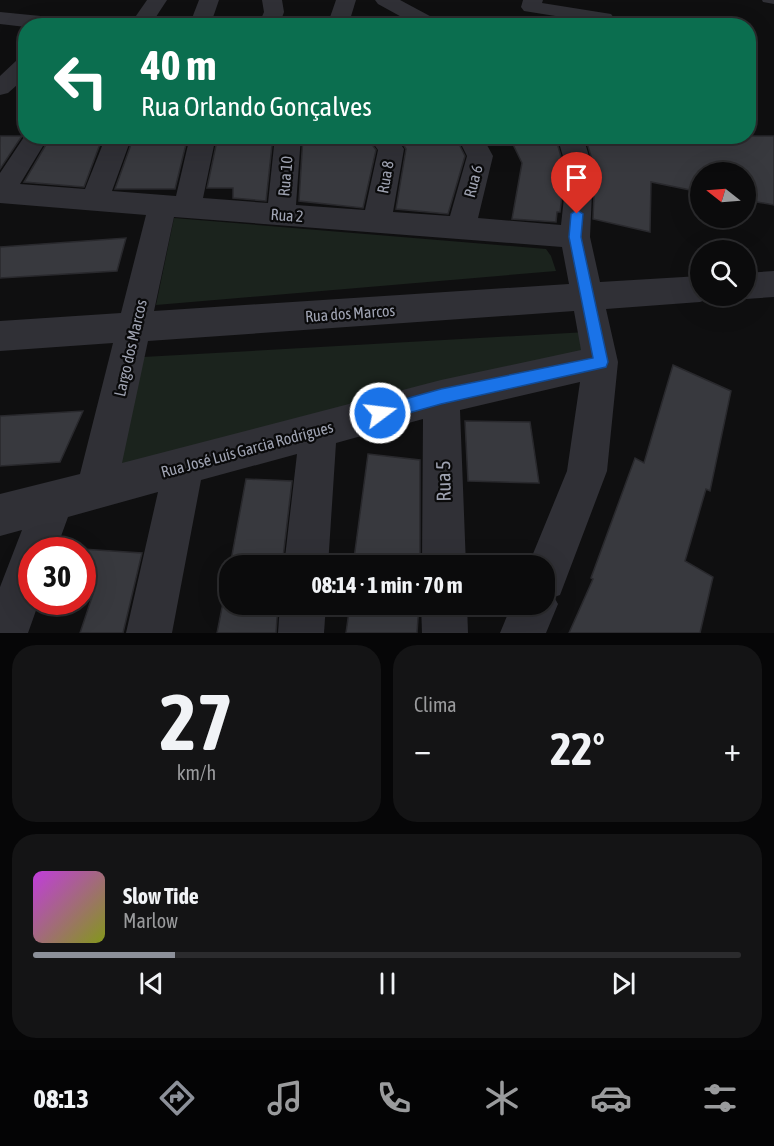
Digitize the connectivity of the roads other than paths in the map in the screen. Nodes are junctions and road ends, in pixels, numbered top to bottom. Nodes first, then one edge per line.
1 (157, 0) edge
2 (209, 0) edge
3 (272, 0) edge
4 (346, 0) edge
5 (385, 0) edge
6 (533, 0) edge
7 (767, 0) edge
8 (774, 1) edge
9 (575, 7) edge
10 (145, 18) edge
11 (202, 18) edge
12 (271, 18) edge
13 (340, 18) edge
14 (404, 18) edge
15 (604, 18) edge
16 (2, 21) edge
17 (18, 22) edge
18 (0, 62) edge
19 (18, 64) edge
20 (18, 71) edge
21 (0, 88) edge
22 (33, 144) edge
23 (116, 144) edge
24 (200, 144) edge
25 (287, 144) edge
26 (386, 144) edge
27 (473, 144) edge
28 (572, 144) edge
29 (584, 144) edge
30 (580, 170) junction
31 (0, 193) edge
32 (94, 201) junction
33 (175, 207) junction
34 (281, 214) junction
35 (378, 222) junction
36 (461, 228) junction
37 (575, 237) junction
38 (774, 284) edge
39 (756, 285) edge
40 (690, 290) edge
41 (588, 297) junction
42 (135, 327) junction
43 (0, 336) edge
44 (601, 362) junction
45 (441, 397) junction
46 (318, 430) junction
47 (184, 465) junction
48 (96, 489) junction
49 (54, 500) junction
50 (0, 515) edge
51 (40, 537) edge
52 (307, 555) edge
53 (444, 555) edge
54 (553, 555) edge
55 (18, 598) edge
56 (302, 615) edge
57 (444, 615) edge
58 (531, 615) edge
59 (5, 633) edge
60 (149, 633) edge
61 (301, 633) edge
62 (445, 633) edge
63 (524, 633) edge

1 - 10 street
2 - 11 street
3 - 12 street
4 - 13 street
5 - 14 street
6 - 9 street
7 - 8 lane
9 - 15 street
16 - 17 street
18 - 19 street
20 - 21 street
22 - 31 street
23 - 32 street
24 - 33 street, Largo dos Marcos
25 - 34 street, Rua 10
26 - 35 street, Rua 8
27 - 36 street, Rua 6
28 - 30 street
29 - 30 street
30 - 37 street
31 - 32 street, Rua 2
32 - 33 street, Rua 2
33 - 34 street, Rua 2
33 - 42 street, Largo dos Marcos
34 - 35 street, Rua 2
35 - 36 street, Rua 2
36 - 37 street, Rua 2
37 - 41 street
38 - 39 street
40 - 41 street, Rua dos Marcos
41 - 42 street, Rua dos Marcos
41 - 44 street
42 - 43 street, Rua dos Marcos
42 - 48 street, Largo dos Marcos
44 - 45 street, Rua José Luís Garcia Rodrigues
44 - 54 street
45 - 46 street, Rua José Luís Garcia Rodrigues
45 - 53 street, Rua 5
46 - 47 street, Rua José Luís Garcia Rodrigues
46 - 52 street
47 - 48 street, Rua José Luís Garcia Rodrigues
47 - 60 street
48 - 49 street, Rua José Luís Garcia Rodrigues
49 - 50 street, Rua José Luís Garcia Rodrigues
49 - 51 street
55 - 59 street
56 - 61 street
57 - 62 street
58 - 63 street

